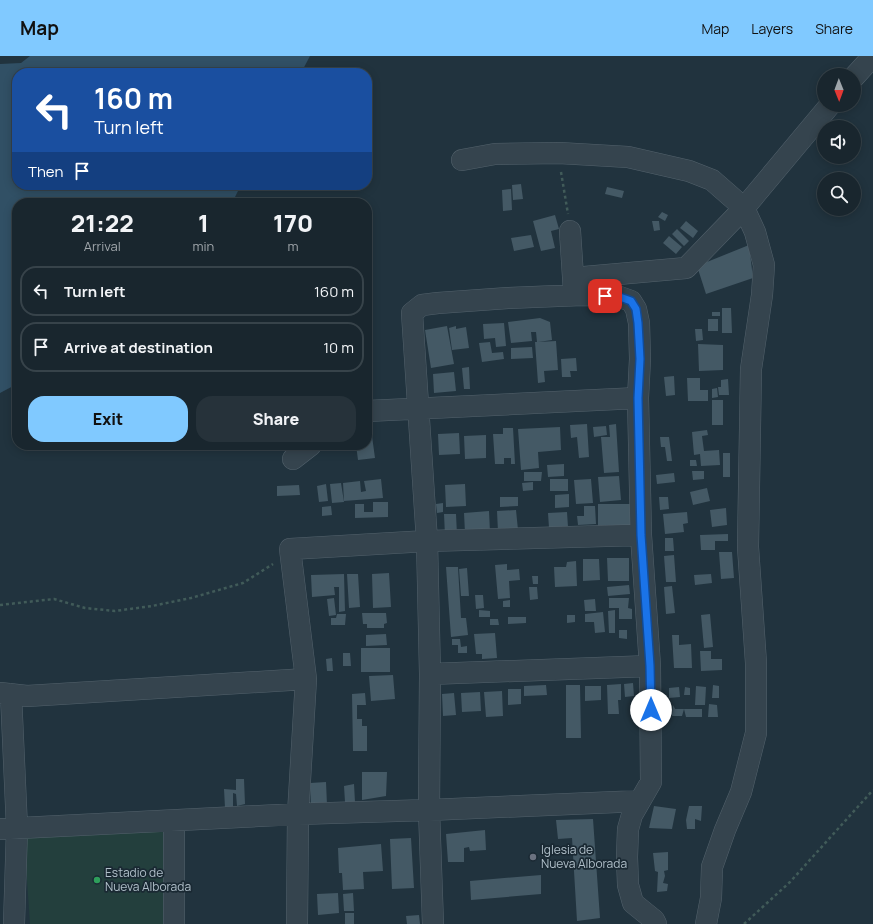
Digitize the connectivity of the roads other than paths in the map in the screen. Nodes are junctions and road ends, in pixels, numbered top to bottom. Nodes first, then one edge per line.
1 (873, 56) edge
2 (861, 69) edge
3 (824, 112) edge
4 (462, 160) dead end
5 (744, 208) junction
6 (570, 231) road end
7 (574, 287) junction
8 (638, 398) junction
9 (418, 408) junction
10 (372, 411) edge
11 (305, 450) edge
12 (293, 459) dead end
13 (641, 535) junction
14 (427, 541) junction
15 (650, 666) junction
16 (430, 674) junction
17 (306, 679) junction
18 (5, 694) edge
19 (640, 801) junction
20 (429, 810) junction
21 (298, 814) junction
22 (174, 821) junction
23 (8, 829) edge
24 (14, 924) edge
25 (174, 924) edge
26 (297, 924) edge
27 (433, 924) edge
28 (656, 924) edge
29 (706, 924) edge

1 - 2 street
3 - 5 street
4 - 5 street
5 - 7 street
5 - 29 street
6 - 7 street
7 - 8 street
7 - 9 street
8 - 9 street
8 - 13 street
9 - 10 street
9 - 14 street
11 - 12 street
13 - 14 street
13 - 15 street
14 - 16 street
14 - 17 street
15 - 16 street
15 - 19 street
16 - 20 street
17 - 18 street
17 - 21 street
18 - 23 street
19 - 20 street
19 - 28 street
20 - 21 street
20 - 27 street
21 - 22 street
21 - 26 street
22 - 23 street
22 - 25 street
23 - 24 street

